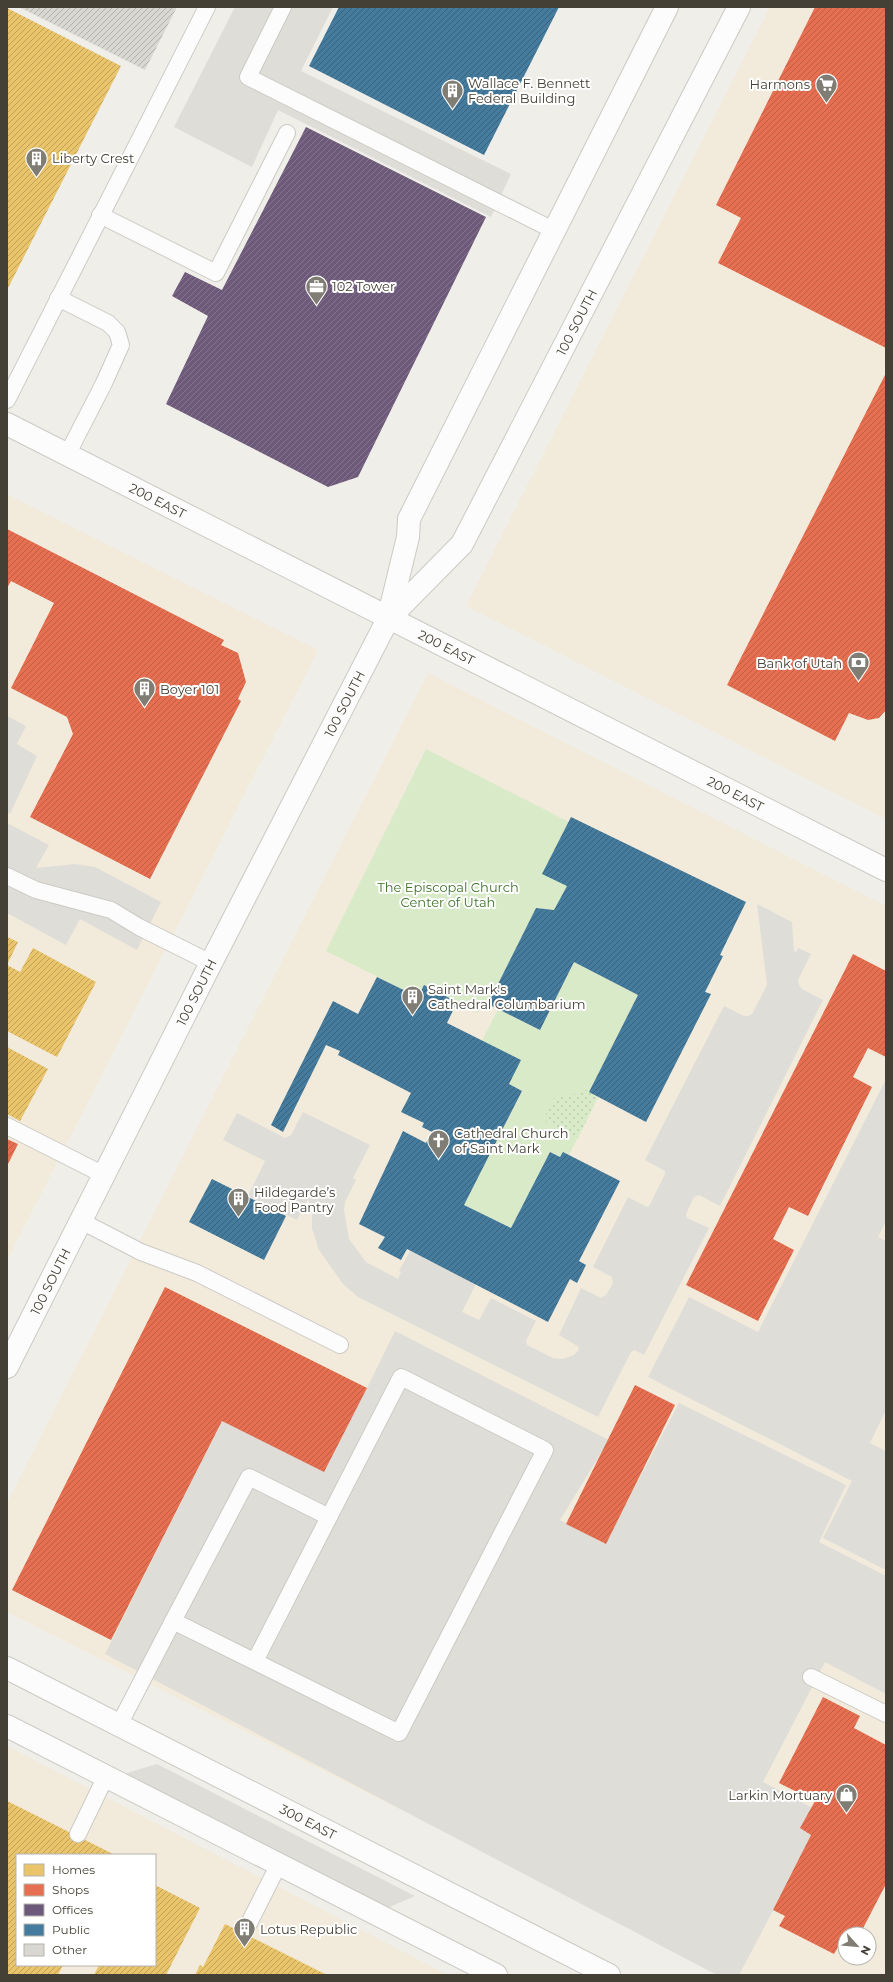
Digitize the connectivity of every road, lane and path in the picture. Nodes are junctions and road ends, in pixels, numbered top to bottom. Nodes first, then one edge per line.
1 (207, 7) edge
2 (282, 7) edge
3 (667, 7) edge
4 (739, 7) edge
5 (287, 133) dead end
6 (100, 215) junction
7 (555, 231) junction
8 (58, 298) junction
9 (7, 400) edge
10 (7, 424) edge
11 (67, 455) junction
12 (388, 619) junction
13 (886, 870) edge
14 (7, 876) edge
15 (211, 963) junction
16 (7, 1126) edge
17 (104, 1175) junction
18 (81, 1221) junction
19 (340, 1345) dead end
20 (7, 1367) edge
21 (329, 1517) junction
22 (173, 1621) junction
23 (254, 1661) junction
24 (7, 1668) edge
25 (811, 1677) dead end
26 (886, 1714) edge
27 (119, 1725) junction
28 (7, 1726) edge
29 (106, 1776) junction
30 (78, 1834) dead end
31 (279, 1864) junction
32 (244, 1933) dead end
33 (474, 1970) edge
34 (496, 1975) edge
35 (610, 1975) edge

1 - 6 lane
2 - 7 lane
3 - 7 street, 100 SOUTH
4 - 12 street, 100 SOUTH
5 - 6 lane
6 - 8 lane
7 - 12 street, 100 SOUTH
8 - 9 lane
8 - 11 lane
10 - 11 street, 200 EAST
11 - 12 street, 200 EAST
12 - 13 street, 200 EAST
12 - 15 street, 100 SOUTH
14 - 15 lane
15 - 17 street, 100 SOUTH
16 - 17 lane
17 - 18 street, 100 SOUTH
18 - 19 lane
18 - 20 street, 100 SOUTH
21 - 22 lane
21 - 23 lane
21 - 23 lane
22 - 23 lane
22 - 27 lane
24 - 27 street, 300 EAST
25 - 26 lane
27 - 35 street, 300 EAST
28 - 29 street
29 - 30 lane
29 - 31 street
31 - 32 lane
31 - 33 street
33 - 34 street

